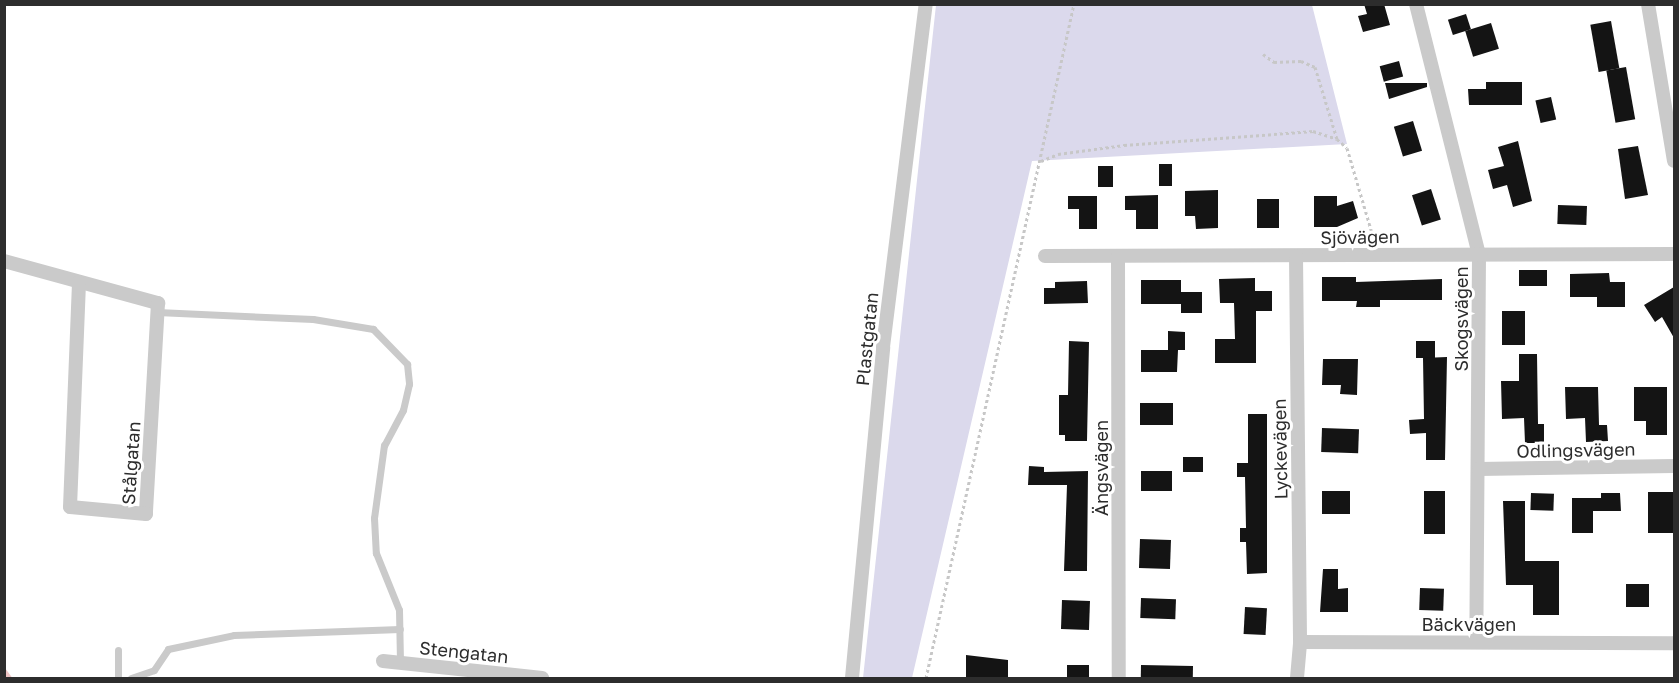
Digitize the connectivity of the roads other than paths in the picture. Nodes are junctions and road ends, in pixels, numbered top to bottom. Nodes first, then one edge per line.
1 (926, 4) edge
2 (1416, 4) edge
3 (1648, 4) edge
4 (1674, 161) edge
5 (1674, 254) edge
6 (1479, 255) junction
7 (1045, 256) dead end
8 (1296, 256) junction
9 (1118, 257) junction
10 (4, 261) edge
11 (79, 282) junction
12 (157, 312) junction
13 (1674, 466) edge
14 (1479, 469) junction
15 (400, 629) junction
16 (1300, 642) junction
17 (1476, 642) junction
18 (1674, 643) edge
19 (118, 650) dead end
20 (383, 661) dead end
21 (400, 663) junction
22 (118, 678) edge
23 (131, 678) edge
24 (542, 678) edge
25 (852, 678) edge
26 (1119, 678) edge
27 (1297, 678) edge

1 - 25 street, Plastgatan
2 - 6 street, Skogsvägen
3 - 4 street
5 - 6 street, Sjövägen
6 - 8 street, Sjövägen
6 - 14 street, Skogsvägen
7 - 9 street, Sjövägen
8 - 9 street, Sjövägen
8 - 16 street, Lyckevägen
9 - 26 street, Ängsvägen
10 - 11 street
11 - 12 street
11 - 12 street, Stålgatan
12 - 15 lane
13 - 14 street, Odlingsvägen
14 - 17 street, Skogsvägen
15 - 21 lane
15 - 23 lane
16 - 17 street, Bäckvägen
16 - 27 street
17 - 18 street, Bäckvägen
19 - 22 lane
20 - 21 street, Stengatan
21 - 24 street, Stengatan

